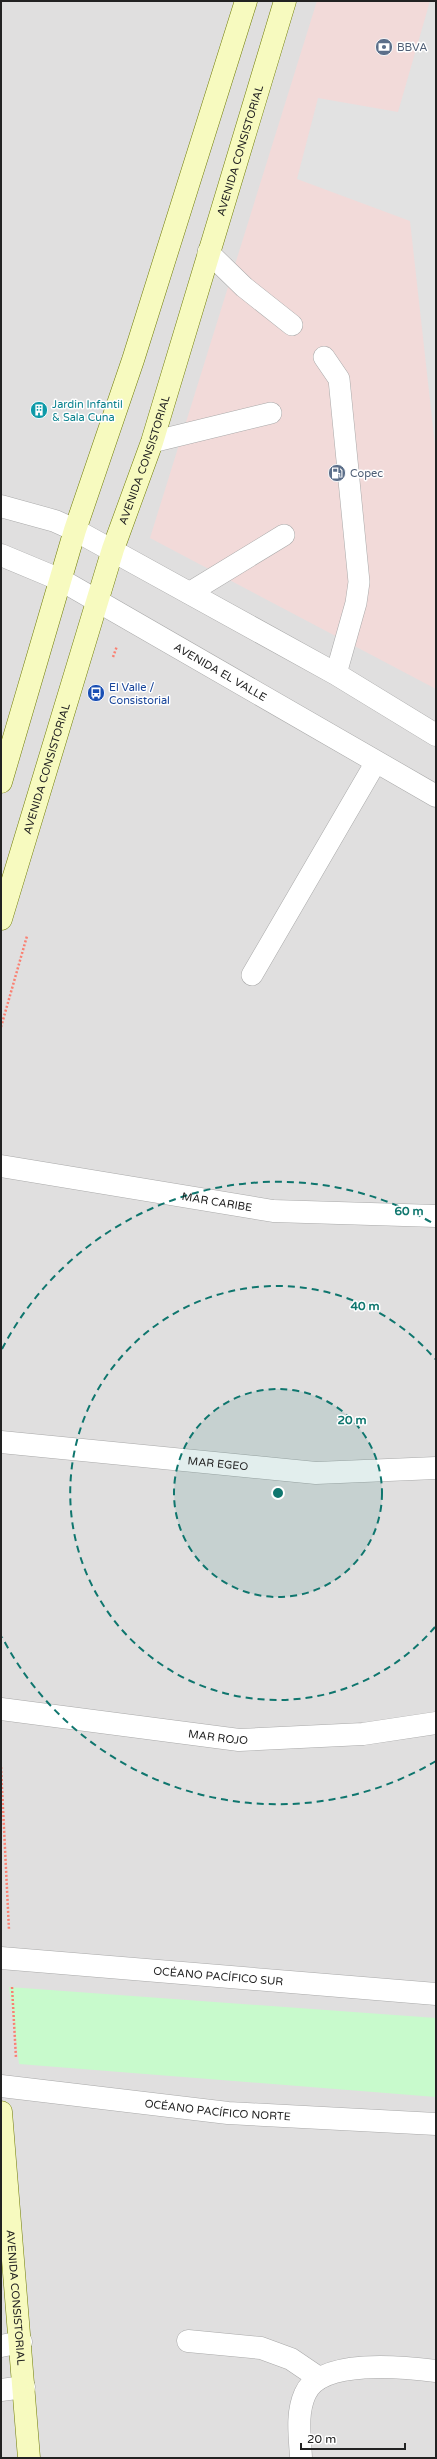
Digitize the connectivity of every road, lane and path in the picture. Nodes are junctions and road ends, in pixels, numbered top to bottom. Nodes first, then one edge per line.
1 (246, 1) edge
2 (285, 1) edge
3 (208, 252) junction
4 (292, 325) dead end
5 (324, 357) dead end
6 (270, 413) dead end
7 (152, 442) junction
8 (1, 506) edge
9 (76, 530) junction
10 (284, 535) dead end
11 (113, 550) junction
12 (1, 555) edge
13 (61, 580) junction
14 (189, 593) junction
15 (97, 600) junction
16 (336, 674) junction
17 (436, 735) edge
18 (376, 762) junction
19 (1, 782) edge
20 (436, 796) edge
21 (1, 919) edge
22 (252, 975) dead end
23 (1, 1166) edge
24 (436, 1216) edge
25 (1, 1442) edge
26 (436, 1468) edge
27 (1, 1709) edge
28 (436, 1723) edge
29 (1, 1958) edge
30 (436, 1994) edge
31 (1, 2086) edge
32 (1, 2112) edge
33 (436, 2124) edge
34 (188, 2341) dead end
35 (11, 2344) edge
36 (436, 2371) edge
37 (319, 2378) junction
38 (24, 2387) junction
39 (1, 2390) edge
40 (29, 2458) edge
41 (301, 2458) edge

1 - 9 main road
2 - 3 main road, AVENIDA CONSISTORIAL
3 - 4 lane
3 - 7 main road, AVENIDA CONSISTORIAL
5 - 16 lane
6 - 7 lane
7 - 11 main road, AVENIDA CONSISTORIAL
8 - 9 street
9 - 11 street
9 - 13 main road
10 - 14 lane
11 - 14 street
11 - 15 main road, AVENIDA CONSISTORIAL
12 - 13 street, AVENIDA EL VALLE
13 - 15 street, AVENIDA EL VALLE
13 - 19 main road
14 - 16 street
15 - 18 street, AVENIDA EL VALLE
15 - 21 main road, AVENIDA CONSISTORIAL
16 - 17 street
18 - 20 street, AVENIDA EL VALLE
18 - 22 lane
23 - 24 street, MAR CARIBE
25 - 26 street, MAR EGEO
27 - 28 street, MAR ROJO
29 - 30 street, OCÉANO PACÍFICO SUR
31 - 33 street, OCÉANO PACÍFICO NORTE
32 - 35 main road, AVENIDA CONSISTORIAL
34 - 37 street
35 - 38 main road, AVENIDA CONSISTORIAL
36 - 37 street
37 - 41 street
38 - 39 street
38 - 40 main road, AVENIDA CONSISTORIAL

